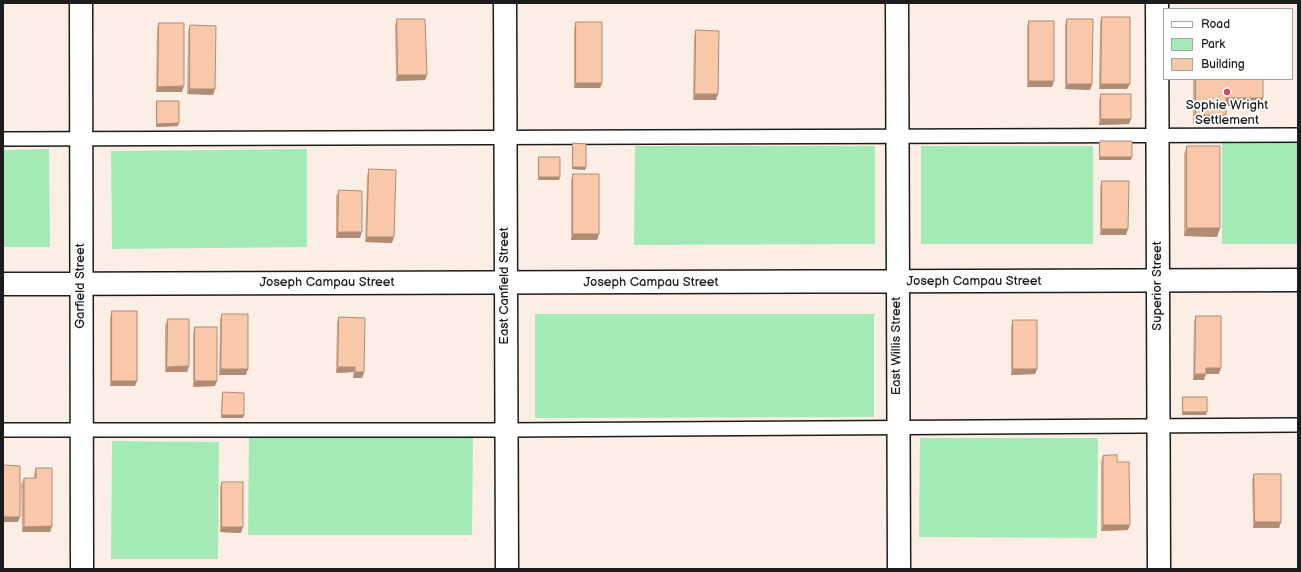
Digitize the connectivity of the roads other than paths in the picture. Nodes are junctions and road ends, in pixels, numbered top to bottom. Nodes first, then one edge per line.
1 (81, 3) edge
2 (505, 3) edge
3 (897, 3) edge
4 (1158, 3) edge
5 (1157, 135) junction
6 (1298, 135) edge
7 (897, 136) junction
8 (505, 137) junction
9 (81, 138) junction
10 (3, 139) edge
11 (1298, 280) edge
12 (1157, 281) junction
13 (897, 282) junction
14 (505, 283) junction
15 (3, 284) edge
16 (81, 284) junction
17 (1298, 425) edge
18 (1158, 426) junction
19 (898, 428) junction
20 (3, 430) edge
21 (82, 430) junction
22 (506, 430) junction
23 (82, 569) edge
24 (507, 569) edge
25 (899, 569) edge
26 (1159, 569) edge

1 - 9 street, Garfield Street
2 - 8 street, East Canfield Street
3 - 7 street, East Willis Street
4 - 5 street, Superior Street
5 - 6 lane
5 - 7 lane
5 - 12 street, Superior Street
7 - 8 lane
7 - 13 street, East Willis Street
8 - 9 lane
8 - 14 street, East Canfield Street
9 - 10 lane
9 - 16 street, Garfield Street
11 - 12 street, Joseph Campau Street
12 - 13 street, Joseph Campau Street
12 - 18 street, Superior Street
13 - 14 street, Joseph Campau Street
13 - 19 street, East Willis Street
14 - 16 street, Joseph Campau Street
14 - 22 street, East Canfield Street
15 - 16 street, Joseph Campau Street
16 - 21 street, Garfield Street
17 - 18 lane
18 - 19 lane
18 - 26 street, Superior Street
19 - 22 lane
19 - 25 street, East Willis Street
20 - 21 lane
21 - 22 lane
21 - 23 street, Garfield Street
22 - 24 street, East Canfield Street

